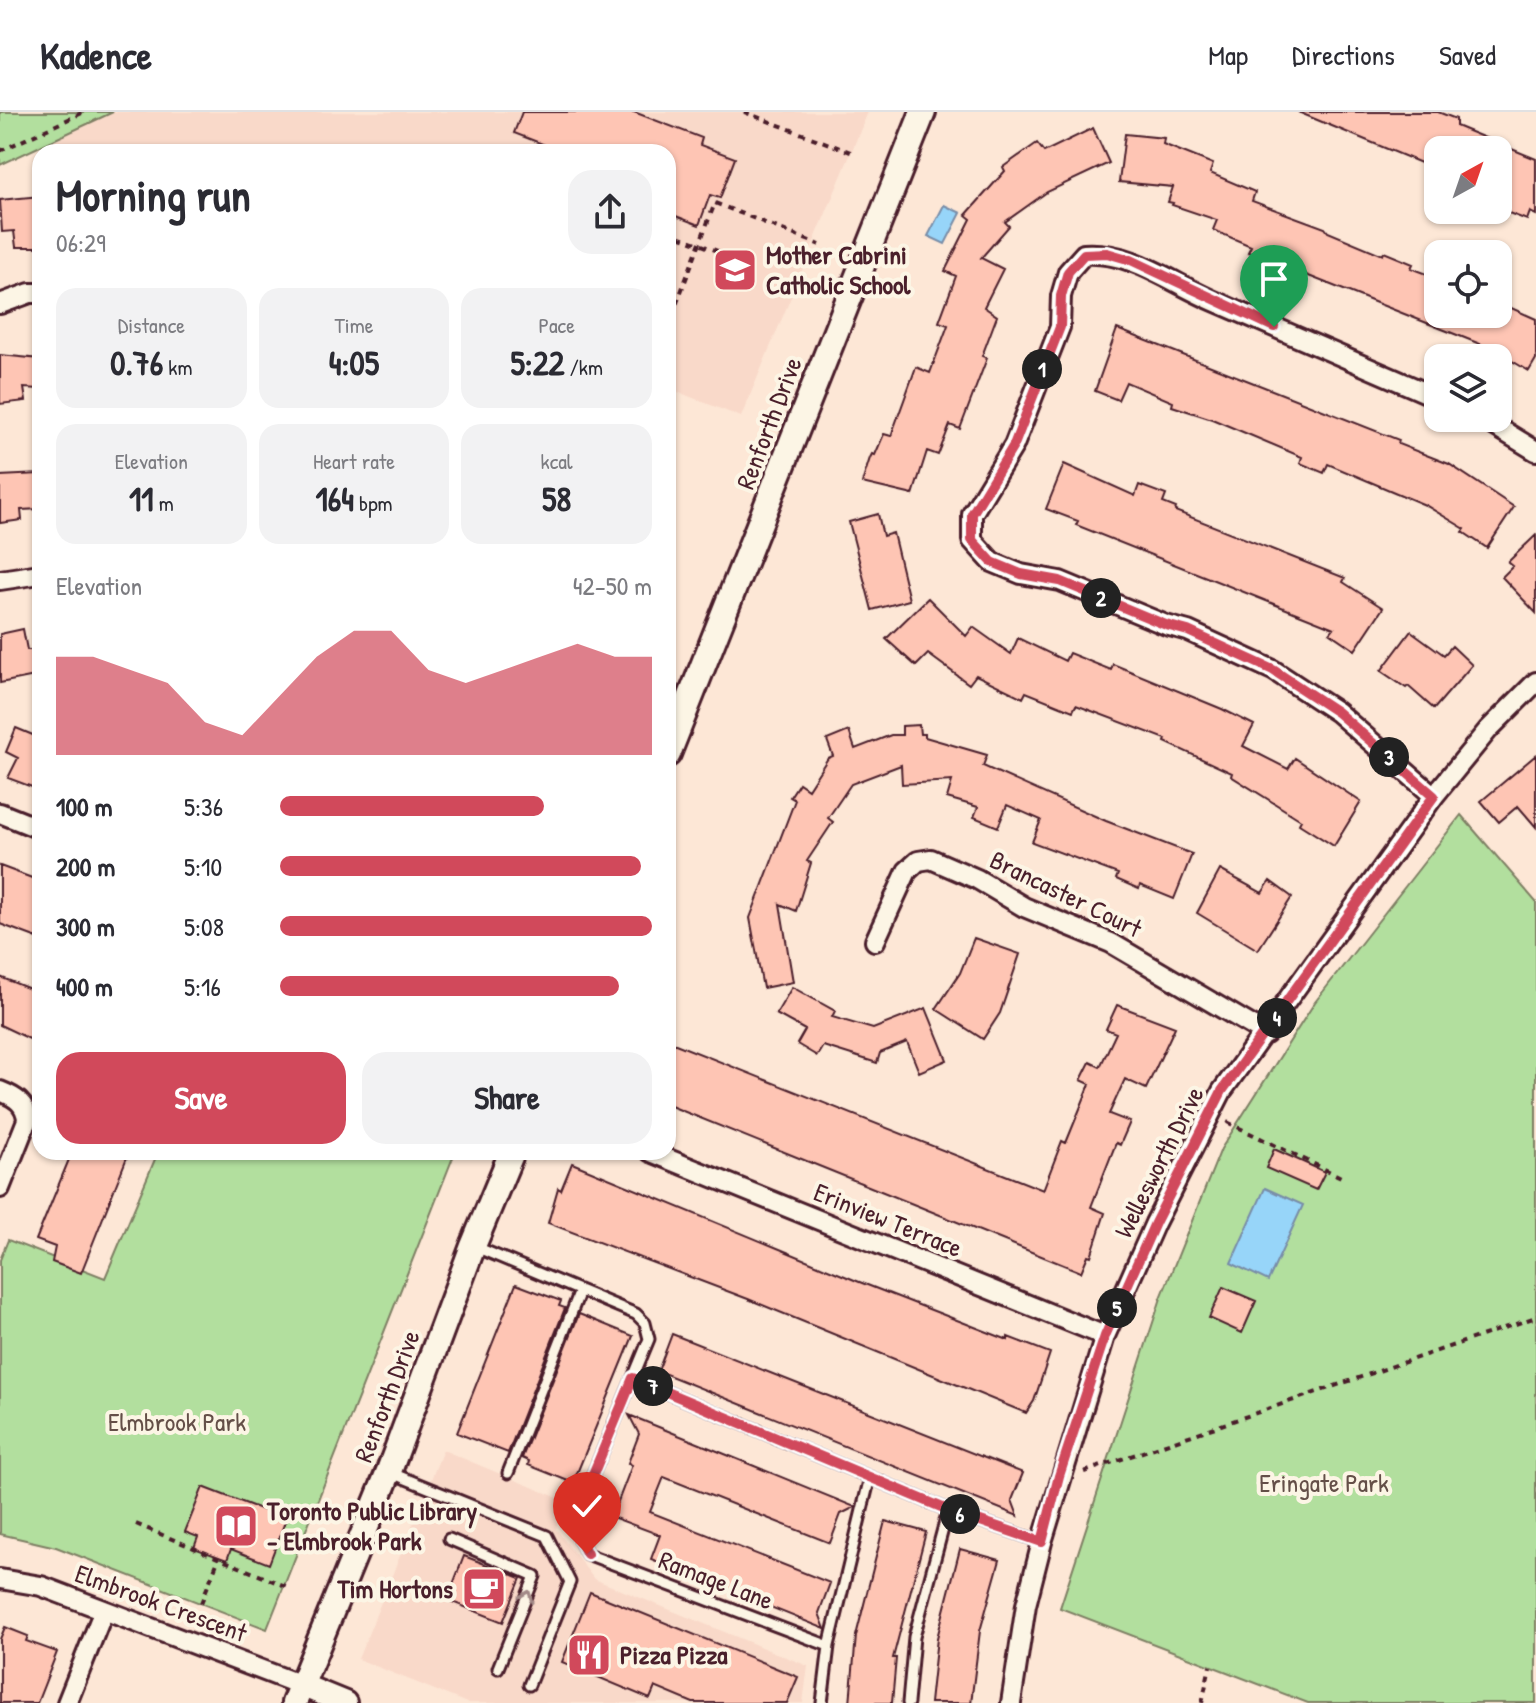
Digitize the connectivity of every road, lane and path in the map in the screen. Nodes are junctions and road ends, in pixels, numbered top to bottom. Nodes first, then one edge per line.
1 (84, 112) edge
2 (744, 112) edge
3 (923, 112) edge
4 (0, 151) edge
5 (856, 154) dead end
6 (676, 235) edge
7 (700, 244) junction
8 (820, 245) dead end
9 (749, 263) dead end
10 (32, 293) edge
11 (0, 304) edge
12 (676, 306) edge
13 (1424, 392) edge
14 (1505, 432) edge
15 (1536, 451) edge
16 (32, 575) edge
17 (0, 580) edge
18 (1536, 682) edge
19 (676, 734) edge
20 (1434, 796) junction
21 (0, 813) edge
22 (32, 826) edge
23 (875, 941) dead end
24 (1266, 1034) junction
25 (0, 1091) edge
26 (1210, 1114) junction
27 (509, 1160) edge
28 (671, 1160) edge
29 (1341, 1177) dead end
30 (0, 1188) edge
31 (473, 1246) junction
32 (580, 1291) junction
33 (1536, 1317) edge
34 (1105, 1336) junction
35 (633, 1378) junction
36 (389, 1471) junction
37 (508, 1473) dead end
38 (1059, 1476) junction
39 (870, 1477) junction
40 (948, 1510) junction
41 (136, 1524) dead end
42 (449, 1539) dead end
43 (1042, 1542) junction
44 (219, 1558) junction
45 (0, 1579) edge
46 (290, 1588) dead end
47 (201, 1603) dead end
48 (104, 1610) junction
49 (829, 1646) junction
50 (1210, 1666) dead end
51 (498, 1668) dead end
52 (529, 1685) dead end
53 (297, 1694) edge
54 (67, 1703) edge
55 (345, 1703) edge
56 (822, 1703) edge
57 (908, 1703) edge
58 (1011, 1703) edge
59 (1202, 1703) edge

1 - 4 path
2 - 5 path
3 - 19 main road, Renforth Drive
6 - 7 path
7 - 8 path
7 - 9 path
7 - 12 path
10 - 11 street
13 - 20 street
14 - 15 street
16 - 17 street
18 - 20 street, Wellesworth Drive
20 - 24 street, Wellesworth Drive
21 - 22 street
23 - 24 street, Brancaster Court
24 - 26 street, Wellesworth Drive
25 - 30 street
26 - 29 path
26 - 34 street, Wellesworth Drive
27 - 31 main road, Renforth Drive
28 - 34 street, Erinview Terrace
31 - 32 lane, Ramage Lane
31 - 36 main road, Renforth Drive
32 - 35 lane, Ramage Lane
32 - 37 lane
33 - 38 path
34 - 38 street, Wellesworth Drive
35 - 39 lane
35 - 49 lane, Ramage Lane
36 - 52 lane
36 - 53 main road, Renforth Drive
38 - 43 street, Wellesworth Drive
39 - 40 lane
39 - 49 lane
40 - 43 lane
40 - 57 lane
41 - 44 path
51 -> 42 lane
43 - 58 street, Wellesworth Drive
44 - 46 path
44 - 47 path
45 - 48 street, Elmbrook Crescent
48 - 53 street, Elmbrook Crescent
48 - 54 street
49 - 56 lane
50 - 59 path
53 - 55 street

